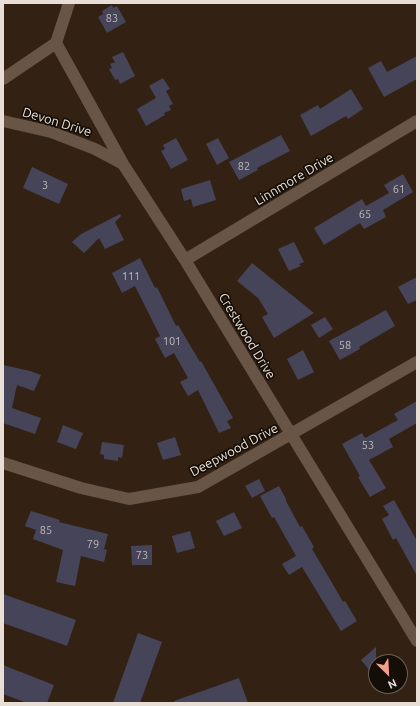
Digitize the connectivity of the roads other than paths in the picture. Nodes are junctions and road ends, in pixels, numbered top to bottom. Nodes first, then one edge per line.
1 (69, 3) edge
2 (56, 43) junction
3 (3, 78) edge
4 (3, 121) edge
5 (417, 121) edge
6 (123, 164) junction
7 (185, 260) junction
8 (417, 362) edge
9 (290, 435) junction
10 (3, 463) edge
11 (417, 641) edge

1 - 2 street
2 - 3 street
2 - 6 street, Crestwood Drive
4 - 6 street, Devon Drive
5 - 7 street, Linnmore Drive
6 - 7 street, Crestwood Drive
7 - 9 street, Crestwood Drive
8 - 9 street, Deepwood Drive
9 - 10 street, Deepwood Drive
9 - 11 street, Crestwood Drive

